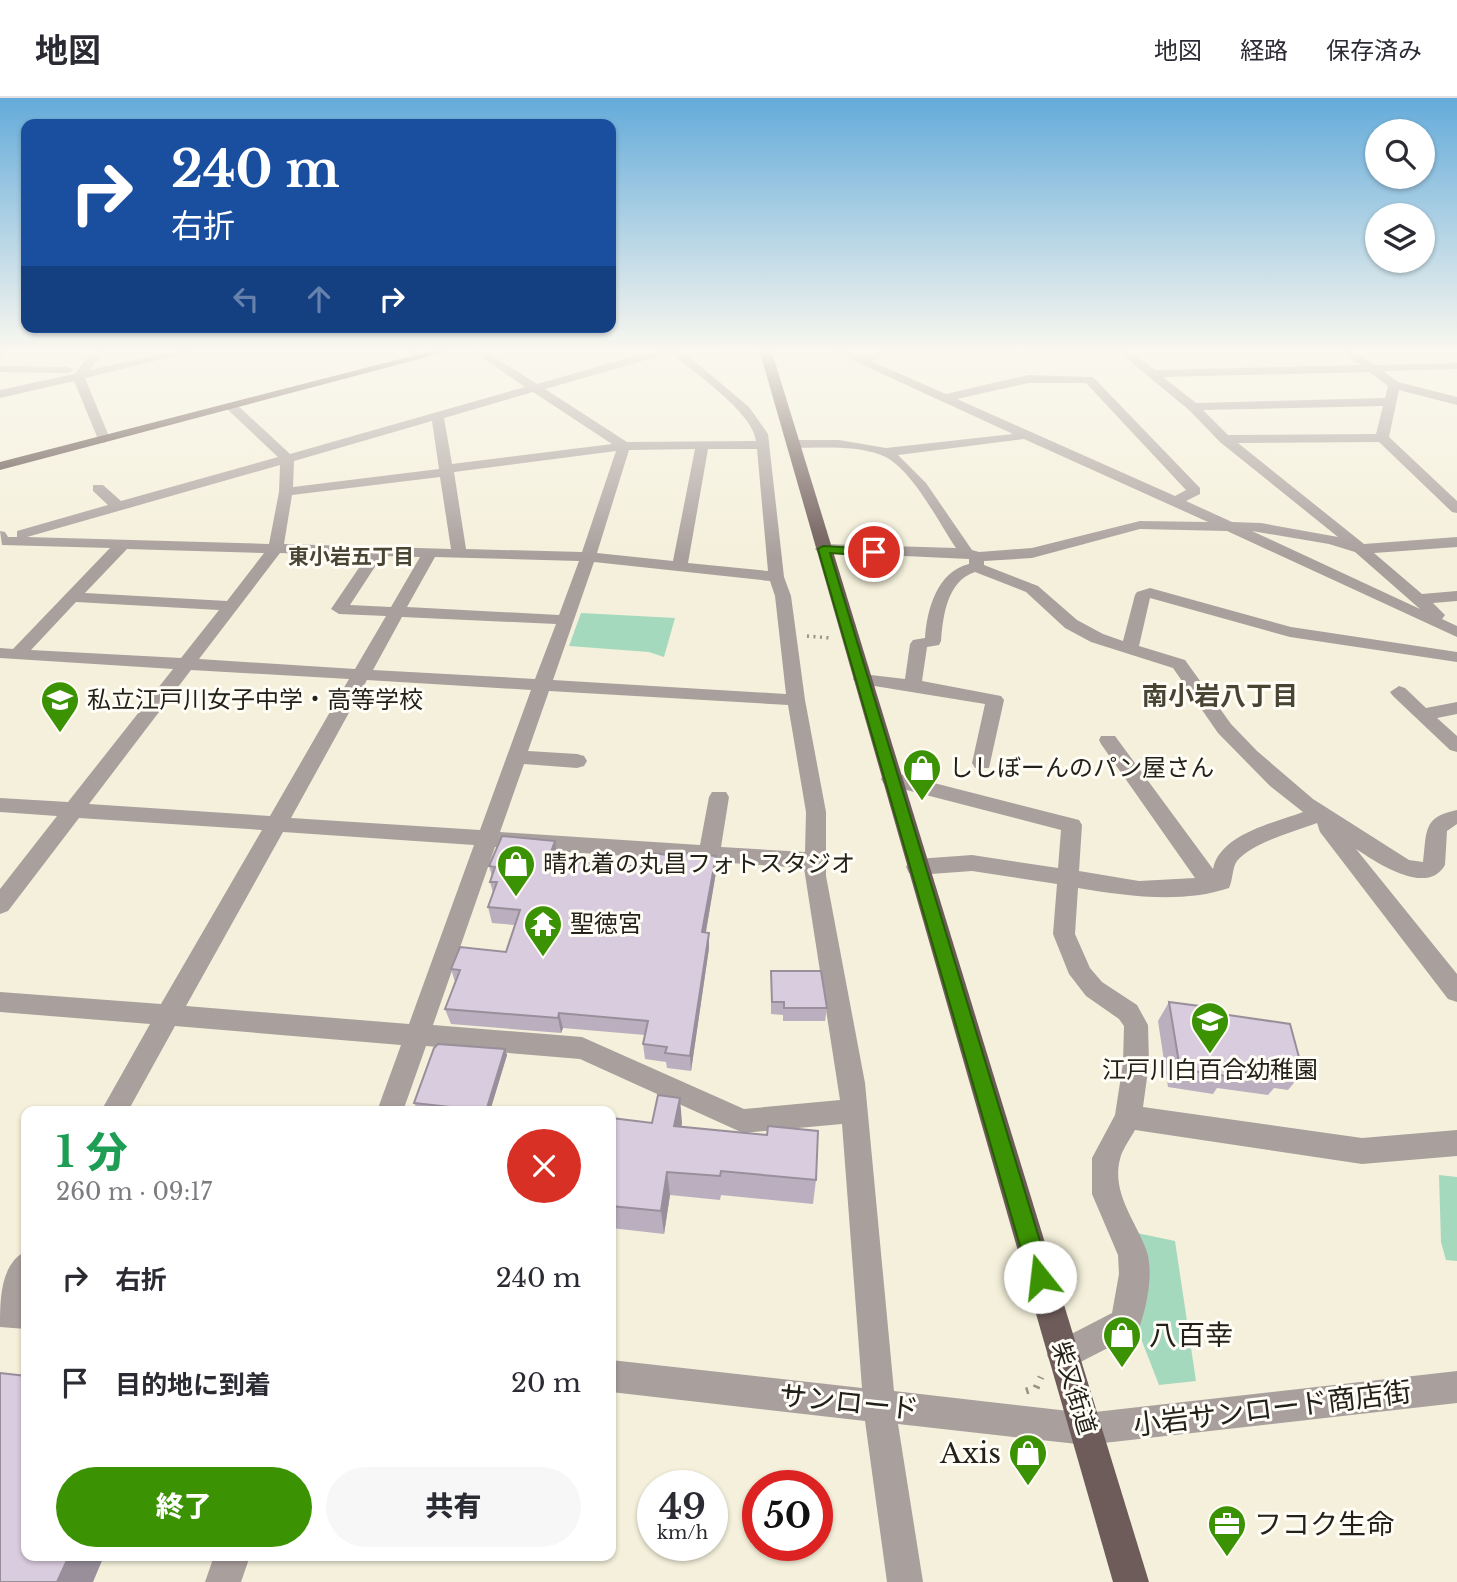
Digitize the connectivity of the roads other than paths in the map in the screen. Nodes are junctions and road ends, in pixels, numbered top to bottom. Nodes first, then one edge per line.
1 (97, 418) edge
2 (183, 418) edge
3 (243, 418) edge
4 (429, 418) edge
5 (437, 418) edge
6 (582, 418) edge
7 (750, 418) edge
8 (785, 418) edge
9 (993, 418) edge
10 (1126, 418) edge
11 (1204, 418) edge
12 (1387, 418) edge
13 (1027, 434) junction
14 (1382, 438) junction
15 (104, 439) junction
16 (762, 439) junction
17 (1225, 439) junction
18 (793, 444) junction
19 (702, 445) junction
20 (624, 446) junction
21 (886, 452) junction
22 (287, 458) junction
23 (0, 466) edge
24 (447, 471) junction
25 (98, 488) dead end
26 (286, 492) junction
27 (1175, 501) junction
28 (119, 507) junction
29 (1457, 509) edge
30 (1225, 525) junction
31 (4, 538) edge
32 (1457, 542) edge
33 (123, 544) junction
34 (276, 548) junction
35 (823, 549) junction
36 (1361, 549) junction
37 (377, 550) junction
38 (431, 551) junction
39 (459, 552) junction
40 (588, 557) junction
41 (973, 559) junction
42 (680, 566) junction
43 (776, 577) junction
44 (1457, 596) edge
45 (72, 597) junction
46 (1418, 599) junction
47 (230, 606) junction
48 (398, 611) junction
49 (566, 620) junction
50 (1457, 632) edge
51 (1129, 649) junction
52 (8, 653) edge
53 (1457, 657) edge
54 (185, 664) junction
55 (360, 674) junction
56 (862, 679) junction
57 (542, 684) junction
58 (913, 685) junction
59 (1399, 692) dead end
60 (796, 700) junction
61 (1457, 708) edge
62 (1422, 715) junction
63 (1108, 740) dead end
64 (1457, 746) edge
65 (517, 757) junction
66 (577, 761) dead end
67 (982, 763) dead end
68 (891, 779) junction
69 (719, 797) dead end
70 (0, 805) edge
71 (73, 810) junction
72 (1317, 815) junction
73 (1457, 817) edge
74 (277, 824) junction
75 (489, 838) junction
76 (709, 853) junction
77 (815, 861) junction
78 (917, 867) junction
79 (1069, 880) junction
80 (1212, 885) junction
81 (0, 905) edge
82 (1457, 992) edge
83 (0, 1002) edge
84 (167, 1017) junction
85 (418, 1035) junction
86 (117, 1106) edge
87 (392, 1106) edge
88 (854, 1111) junction
89 (1128, 1116) junction
90 (1457, 1143) edge
91 (21, 1275) edge
92 (0, 1312) edge
93 (21, 1314) edge
94 (1052, 1361) junction
95 (616, 1377) edge
96 (1457, 1387) edge
97 (879, 1405) junction
98 (1086, 1429) junction
99 (230, 1561) edge
100 (223, 1582) edge
101 (905, 1582) edge
102 (1132, 1582) edge

1 - 15 street
2 - 15 highway
3 - 22 street
4 - 22 street
5 - 24 street
6 - 20 street
7 - 16 street
8 - 18 main road, 柴又街道
9 - 13 street
10 - 27 street
11 - 17 street
12 - 14 street
13 - 21 street
13 - 27 street
14 - 17 street
14 - 29 street
15 - 23 highway
16 - 19 street
16 - 43 street
17 - 36 street
18 - 21 street
18 - 35 main road, 柴又街道
19 - 20 street
19 - 42 street
20 - 24 street
20 - 40 street
21 - 41 street
22 - 26 street
22 - 28 street
24 - 26 street
24 - 39 street
25 - 28 street
26 - 34 street
27 - 30 street
28 - 31 street
30 - 36 street
30 - 41 street
30 - 50 street
31 - 33 street
32 - 36 street
33 - 34 street
33 - 45 street
34 - 37 street
34 - 47 street
35 - 41 street
35 - 56 main road, 柴又街道
36 - 46 street
37 - 38 street
37 - 48 street
38 - 39 street
38 - 48 street
39 - 40 street
40 - 42 street
40 - 49 street
41 - 51 street
41 - 58 street
42 - 43 street
43 - 60 street
44 - 46 street
45 - 47 street
45 - 52 street
46 - 50 street
47 - 54 street
48 - 49 street
48 - 55 street
49 - 57 street
51 - 53 street
51 - 72 street
52 - 54 street
54 - 55 street
54 - 71 street
55 - 57 street
55 - 74 street
56 - 58 street
56 - 68 main road, 柴又街道
57 - 60 street
57 - 65 street
58 - 67 street
59 - 62 street
60 - 77 street
61 - 62 street
62 - 64 street
63 - 80 street
65 - 66 street
65 - 75 street
68 - 78 main road, 柴又街道
68 - 79 street
69 - 76 street
70 - 71 street
71 - 74 street
71 - 81 street
72 - 73 street
72 - 80 street
72 - 82 street
74 - 75 street
74 - 84 street
75 - 76 street
75 - 85 street
76 - 77 street
77 - 88 street
78 - 79 street
78 - 94 main road, 柴又街道
79 - 80 street
79 - 89 street
83 - 84 street
84 - 85 street
84 - 86 street
85 - 87 street
85 - 88 street
88 - 97 street
89 - 90 street
89 - 94 street
91 - 92 street
92 - 93 street
94 - 98 main road, 柴又街道
95 - 97 street, サンロード
96 - 98 street, 小岩サンロード商店街
97 - 98 street, サンロード
97 - 101 street
98 - 102 main road, 柴又街道
99 - 100 street

